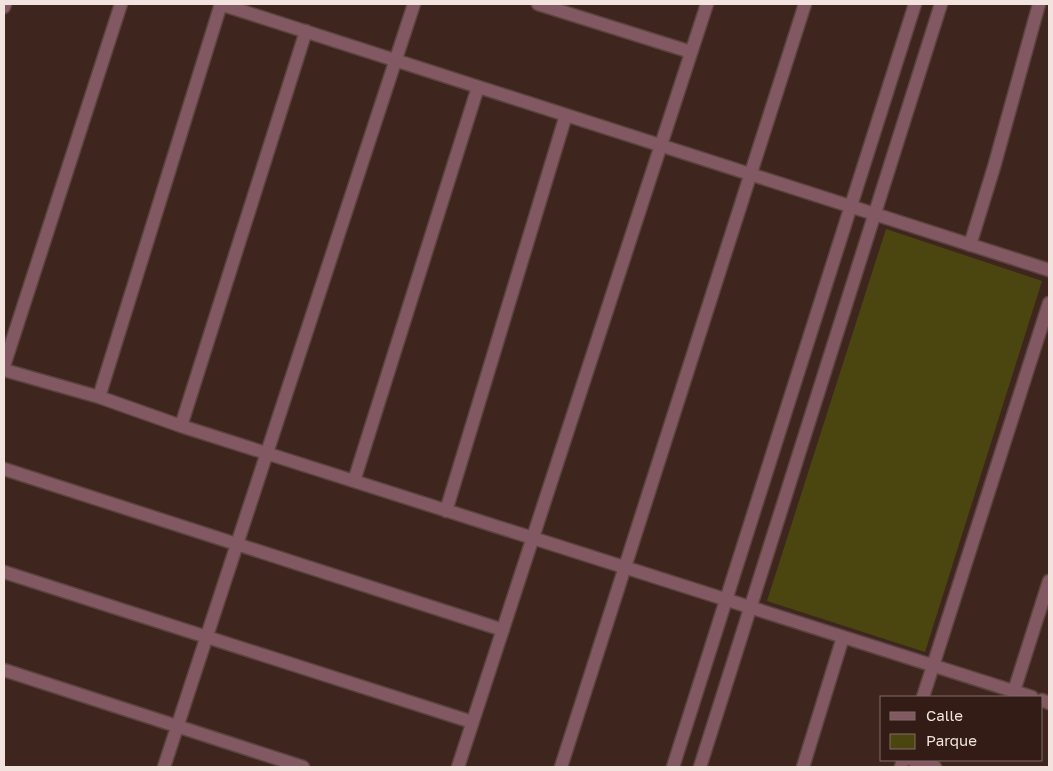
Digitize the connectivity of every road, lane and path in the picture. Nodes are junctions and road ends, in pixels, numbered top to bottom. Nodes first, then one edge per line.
1 (121, 4) edge
2 (221, 4) edge
3 (414, 4) edge
4 (538, 4) edge
5 (708, 4) edge
6 (805, 4) edge
7 (916, 4) edge
8 (941, 4) edge
9 (1039, 4) edge
10 (306, 32) junction
11 (692, 52) junction
12 (395, 60) junction
13 (478, 87) junction
14 (566, 115) junction
15 (661, 146) junction
16 (750, 174) junction
17 (851, 207) junction
18 (875, 214) junction
19 (970, 245) junction
20 (1049, 270) edge
21 (1049, 303) edge
22 (4, 368) edge
23 (99, 397) junction
24 (182, 426) junction
25 (267, 454) junction
26 (4, 469) edge
27 (354, 481) junction
28 (446, 511) junction
29 (533, 538) junction
30 (237, 544) junction
31 (625, 567) junction
32 (4, 572) edge
33 (1049, 581) edge
34 (726, 600) junction
35 (750, 607) junction
36 (503, 630) junction
37 (207, 637) junction
38 (843, 637) junction
39 (933, 666) junction
40 (4, 670) edge
41 (1014, 691) junction
42 (923, 696) edge
43 (1029, 696) edge
44 (472, 722) junction
45 (177, 727) junction
46 (915, 761) edge
47 (164, 767) edge
48 (302, 767) edge
49 (458, 767) edge
50 (561, 767) edge
51 (672, 767) edge
52 (700, 767) edge
53 (803, 767) edge
54 (935, 767) edge

1 - 22 street
2 - 10 street
2 - 23 street
3 - 12 street
4 - 11 street
5 - 11 street
6 - 16 street
7 - 17 street
8 - 18 street
9 - 19 street
10 - 12 street
10 - 24 street
11 - 15 street
12 - 13 street
12 - 25 street
13 - 14 street
13 - 27 street
14 - 15 street
14 - 28 street
15 - 16 street
15 - 29 street
16 - 17 street
16 - 31 street
17 - 18 street
17 - 34 street
18 - 19 street
18 - 35 street
19 - 20 street
21 - 39 street
22 - 23 street
23 - 24 street
24 - 25 street
25 - 27 street
25 - 30 street
26 - 30 street
27 - 28 street
28 - 29 street
29 - 31 street
29 - 36 street
30 - 36 street
30 - 37 street
31 - 34 street
31 - 50 street
32 - 37 street
33 - 41 street
34 - 35 street
34 - 51 street
35 - 38 street
35 - 52 street
36 - 44 street
37 - 44 street
37 - 45 street
38 - 39 street
38 - 53 street
39 - 41 street
39 - 42 street
40 - 45 street
41 - 43 street
44 - 49 street
45 - 47 street
45 - 48 street
46 - 54 street

